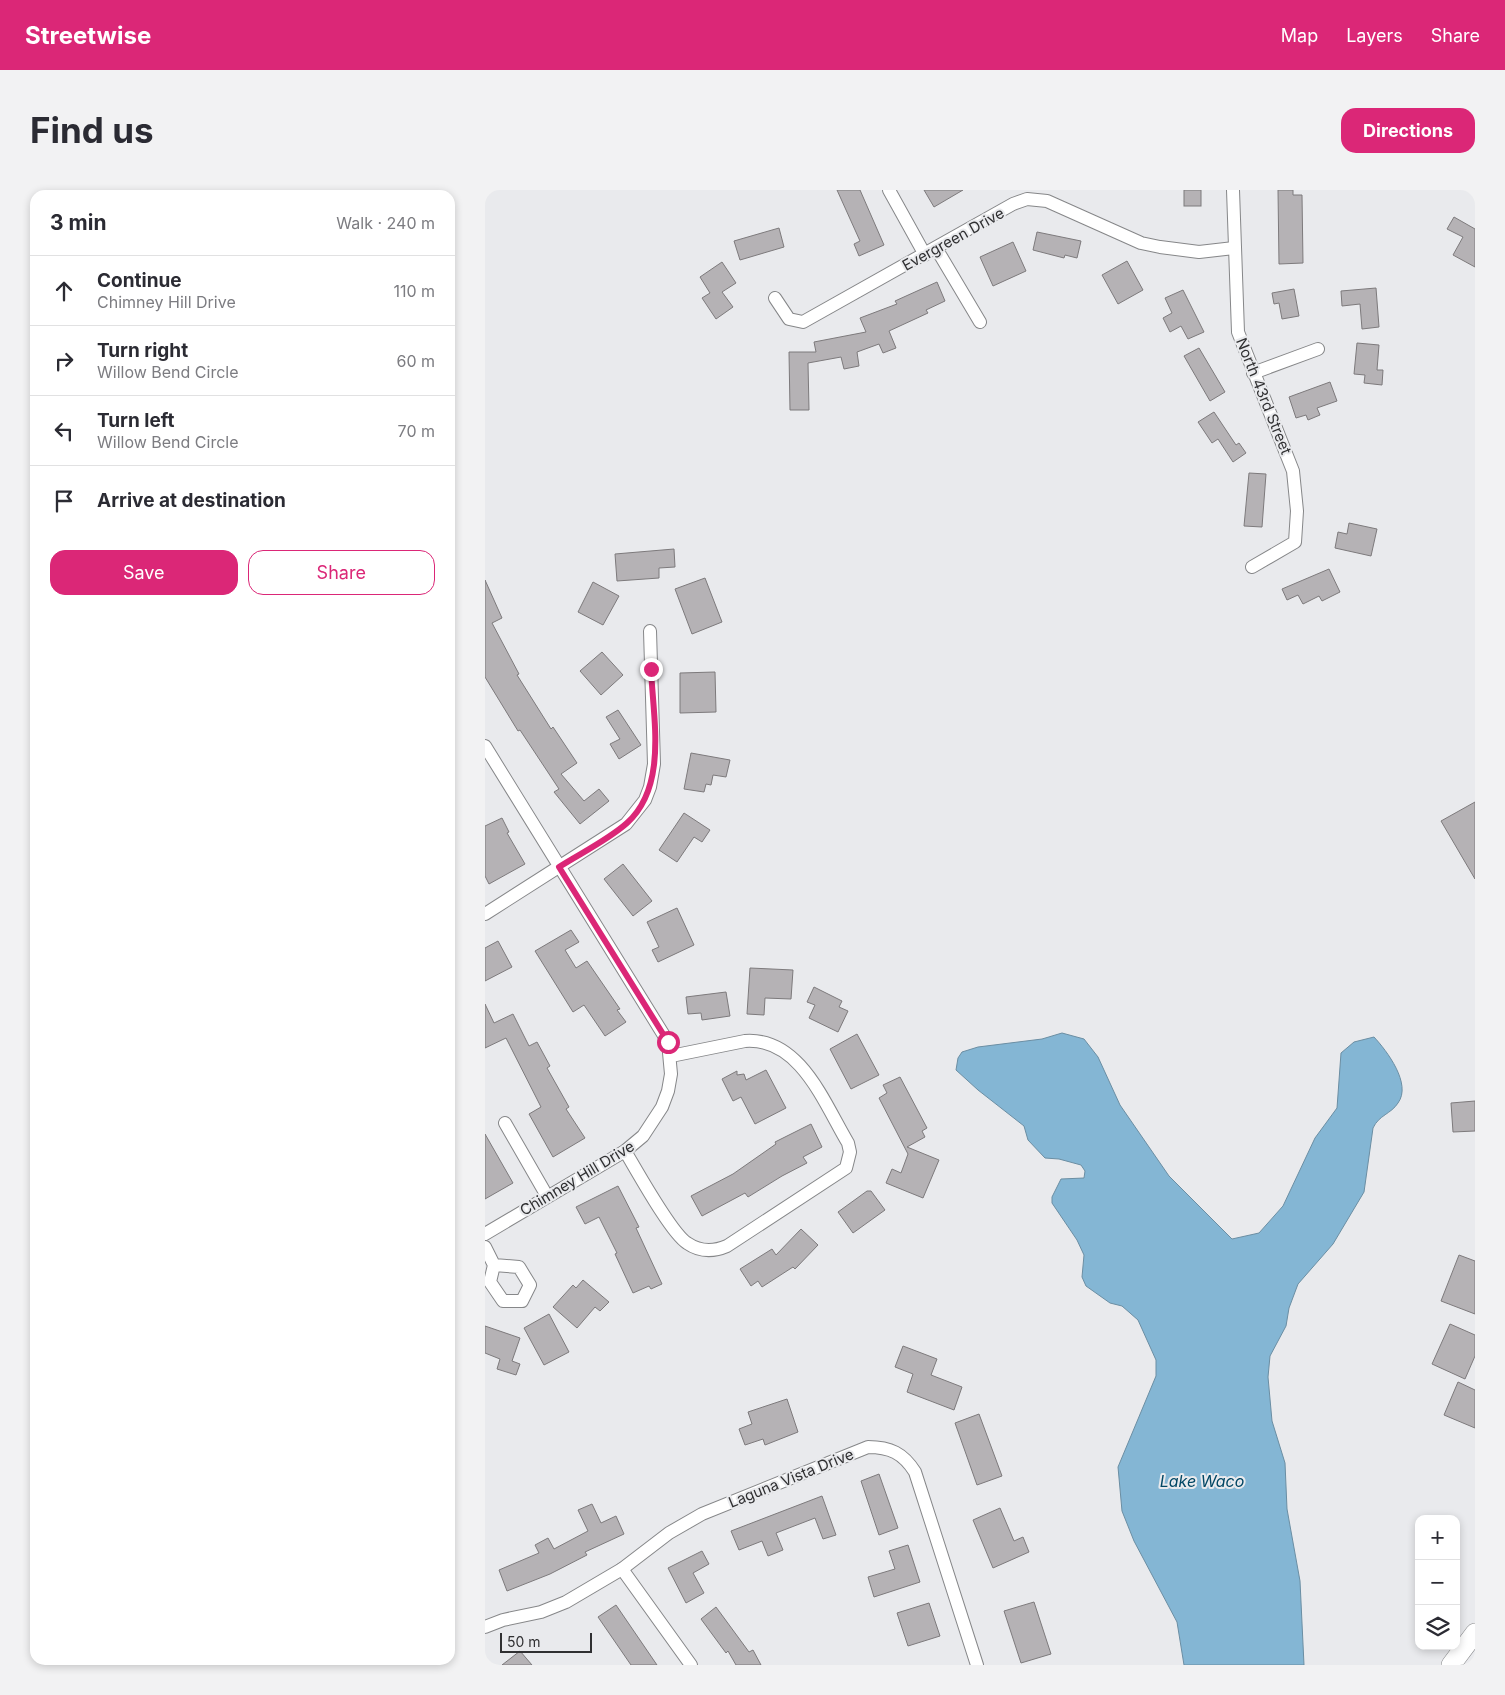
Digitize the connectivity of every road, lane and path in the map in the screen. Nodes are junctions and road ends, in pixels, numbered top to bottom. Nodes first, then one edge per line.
1 (889, 190) edge
2 (1233, 190) edge
3 (1027, 194) edge
4 (1234, 248) junction
5 (930, 252) junction
6 (775, 298) dead end
7 (980, 322) dead end
8 (1318, 349) dead end
9 (1253, 373) junction
10 (1252, 567) dead end
11 (650, 631) dead end
12 (485, 746) edge
13 (559, 867) junction
14 (485, 914) edge
15 (671, 1056) junction
16 (505, 1123) dead end
17 (625, 1151) junction
18 (547, 1196) junction
19 (485, 1234) edge
20 (485, 1246) edge
21 (495, 1265) dead end
22 (622, 1569) junction
23 (485, 1627) edge
24 (1475, 1633) edge
25 (691, 1665) edge
26 (977, 1665) edge
27 (1451, 1665) edge

1 - 5 street
2 - 4 street, North 43rd Street
3 - 4 street, Evergreen Drive
3 - 5 street, Evergreen Drive
4 - 9 street, North 43rd Street
5 - 6 street, Evergreen Drive
5 - 7 street
8 - 9 street
9 - 10 street, North 43rd Street
11 - 13 street
12 - 13 street, Chimney Hill Drive
13 - 14 street
13 - 15 street, Chimney Hill Drive
15 - 17 street, Chimney Hill Drive
15 - 17 street
16 - 18 street
17 - 18 street, Chimney Hill Drive
18 - 19 street, Chimney Hill Drive
20 - 21 street
22 - 23 street, Laguna Vista Drive
22 - 25 street
22 - 26 street, Laguna Vista Drive
24 - 27 main road

